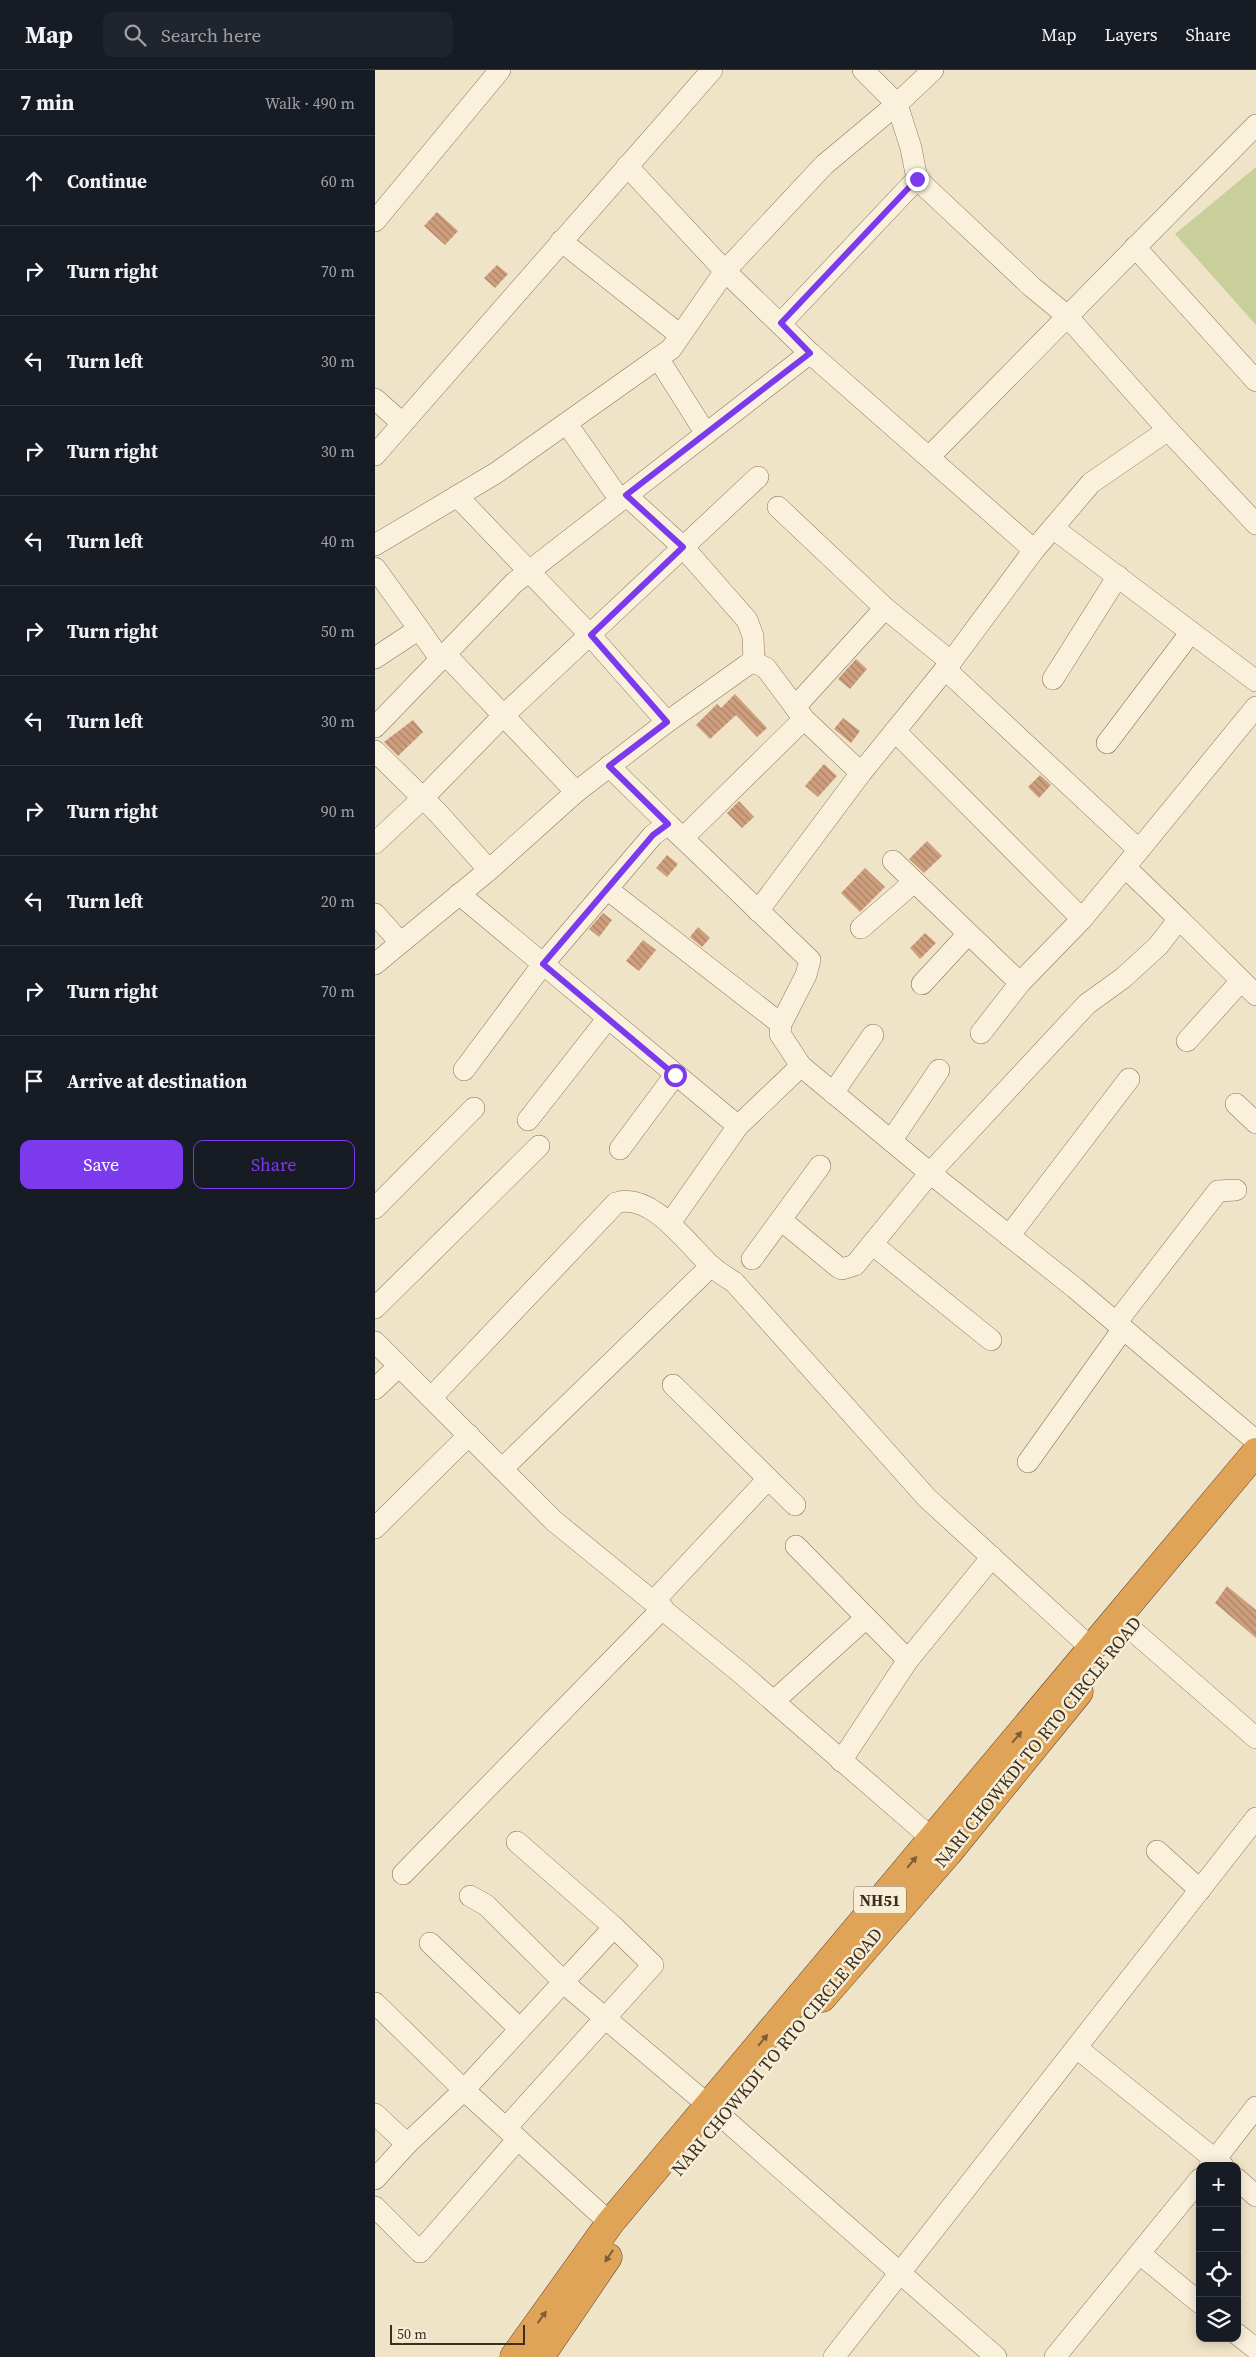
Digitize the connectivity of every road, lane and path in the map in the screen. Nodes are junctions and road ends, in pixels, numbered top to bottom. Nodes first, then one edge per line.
1 (500, 70) edge
2 (712, 70) edge
3 (863, 70) edge
4 (933, 70) edge
5 (897, 104) junction
6 (1256, 125) edge
7 (627, 166) junction
8 (917, 179) junction
9 (375, 221) edge
10 (561, 241) junction
11 (1135, 247) junction
12 (725, 271) junction
13 (1066, 315) junction
14 (781, 323) junction
15 (680, 335) junction
16 (810, 353) junction
17 (658, 358) junction
18 (1256, 381) edge
19 (375, 399) edge
20 (402, 423) junction
21 (567, 424) junction
22 (1168, 430) junction
23 (705, 434) junction
24 (375, 455) edge
25 (929, 457) junction
26 (758, 477) dead end
27 (457, 496) junction
28 (623, 497) junction
29 (778, 507) dead end
30 (1256, 524) edge
31 (1053, 528) junction
32 (375, 545) edge
33 (683, 547) junction
34 (1034, 550) junction
35 (375, 568) edge
36 (529, 571) junction
37 (1118, 576) junction
38 (885, 608) junction
39 (419, 629) junction
40 (1191, 632) junction
41 (591, 635) junction
42 (375, 658) edge
43 (443, 658) junction
44 (754, 662) junction
45 (948, 666) junction
46 (1053, 679) dead end
47 (1256, 681) edge
48 (1256, 707) edge
49 (800, 713) junction
50 (503, 716) junction
51 (667, 722) junction
52 (375, 726) edge
53 (895, 731) junction
54 (1107, 743) dead end
55 (375, 751) edge
56 (609, 766) junction
57 (861, 773) junction
58 (576, 792) junction
59 (423, 798) junction
60 (668, 824) junction
61 (683, 838) junction
62 (375, 843) edge
63 (1139, 850) junction
64 (893, 861) dead end
65 (1125, 867) junction
66 (489, 870) junction
67 (915, 882) junction
68 (607, 889) junction
69 (459, 894) junction
70 (758, 910) junction
71 (375, 914) edge
72 (1082, 919) junction
73 (1179, 919) junction
74 (861, 928) dead end
75 (968, 934) junction
76 (400, 942) junction
77 (375, 964) edge
78 (543, 964) junction
79 (1020, 983) junction
80 (922, 984) dead end
81 (1248, 988) edge
82 (608, 1018) junction
83 (781, 1024) junction
84 (981, 1033) dead end
85 (873, 1035) dead end
86 (1187, 1041) dead end
87 (801, 1066) junction
88 (464, 1070) dead end
89 (939, 1070) dead end
90 (675, 1075) junction
91 (1129, 1079) dead end
92 (833, 1093) junction
93 (1237, 1104) dead end
94 (474, 1108) dead end
95 (528, 1120) dead end
96 (1256, 1123) edge
97 (738, 1126) junction
98 (891, 1141) junction
99 (539, 1146) dead end
100 (621, 1149) dead end
101 (820, 1166) dead end
102 (930, 1173) junction
103 (1236, 1190) dead end
104 (375, 1208) edge
105 (781, 1220) junction
106 (670, 1222) junction
107 (1009, 1236) junction
108 (872, 1244) junction
109 (752, 1259) dead end
110 (711, 1266) junction
111 (375, 1308) edge
112 (1120, 1326) junction
113 (991, 1340) dead end
114 (375, 1342) edge
115 (399, 1366) junction
116 (673, 1385) dead end
117 (375, 1389) edge
118 (431, 1398) junction
119 (469, 1435) junction
120 (1256, 1441) edge
121 (1256, 1452) edge
122 (1028, 1462) dead end
123 (502, 1468) junction
124 (768, 1479) junction
125 (1256, 1480) edge
126 (795, 1505) dead end
127 (375, 1528) edge
128 (796, 1546) dead end
129 (992, 1557) junction
130 (659, 1604) junction
131 (866, 1618) junction
132 (1131, 1629) junction
133 (1091, 1648) junction
134 (909, 1660) junction
135 (774, 1701) junction
136 (1256, 1738) edge
137 (841, 1761) junction
138 (1256, 1818) edge
139 (517, 1842) dead end
140 (940, 1846) junction
141 (1157, 1851) dead end
142 (403, 1874) dead end
143 (1200, 1890) junction
144 (470, 1896) dead end
145 (614, 1927) junction
146 (430, 1943) dead end
147 (563, 1981) junction
148 (375, 2003) edge
149 (605, 2019) junction
150 (520, 2029) junction
151 (1077, 2048) junction
152 (463, 2090) junction
153 (1256, 2107) edge
154 (714, 2111) junction
155 (375, 2114) edge
156 (512, 2134) junction
157 (407, 2144) junction
158 (1215, 2162) edge
159 (1217, 2162) edge
160 (375, 2179) edge
161 (1241, 2183) edge
162 (1196, 2184) edge
163 (1256, 2196) edge
164 (375, 2207) edge
165 (610, 2223) junction
166 (1140, 2254) junction
167 (900, 2273) junction
168 (1196, 2300) edge
169 (1241, 2337) edge
170 (1256, 2349) edge
171 (514, 2357) edge
172 (540, 2357) edge
173 (834, 2357) edge
174 (995, 2357) edge
175 (1055, 2357) edge

1 - 9 street
2 - 7 street
3 - 5 street
4 - 5 street
5 - 8 street
5 - 12 street
6 - 11 street
7 - 10 street
7 - 12 street
8 - 13 street
8 - 14 street
10 - 15 street
10 - 20 street
11 - 13 street
11 - 18 street
12 - 14 street
12 - 15 street
13 - 22 street
13 - 25 street
14 - 16 street
15 - 17 street
16 - 23 street
16 - 25 street
17 - 21 street
17 - 23 street
19 - 20 street
20 - 24 street
21 - 27 street
21 - 28 street
22 - 30 street
22 - 31 street
23 - 28 street
25 - 34 street
26 - 33 street
27 - 32 street
27 - 36 street
28 - 33 street
28 - 36 street
29 - 38 street
31 - 34 street
31 - 37 street
33 - 41 street
33 - 44 street
34 - 45 street
35 - 39 street
36 - 41 street
36 - 43 street
37 - 40 street
37 - 46 street
38 - 45 street
38 - 49 street
39 - 42 street
39 - 43 street
40 - 47 street
40 - 54 street
41 - 50 street
41 - 51 street
43 - 50 street
43 - 52 street
44 - 49 street
44 - 51 street
45 - 53 street
45 - 63 street
48 - 63 street
49 - 57 street
49 - 61 street
50 - 58 street
50 - 59 street
51 - 56 street
53 - 57 street
53 - 72 street
55 - 59 street
56 - 58 street
56 - 60 street
57 - 70 street
58 - 66 street
59 - 62 street
59 - 66 street
60 - 61 street
60 - 68 street
61 - 70 street
63 - 65 street
64 - 67 street
65 - 72 street
65 - 73 street
66 - 69 street
67 - 74 street
67 - 75 street
68 - 78 street
68 - 83 street
69 - 76 street
69 - 78 street
70 - 83 street
71 - 76 street
72 - 79 street
73 - 81 street
73 - 102 street
75 - 79 street
75 - 80 street
76 - 77 street
78 - 82 street
78 - 88 street
79 - 84 street
81 - 86 street
82 - 90 street
82 - 95 street
83 - 87 street
85 - 92 street
87 - 92 street
87 - 97 street
89 - 98 street
90 - 97 street
90 - 100 street
91 - 107 street
92 - 98 street
93 - 96 street
94 - 104 street
97 - 106 street
98 - 102 street
99 - 111 street
101 - 105 street
102 - 107 street
102 - 108 street
103 - 112 street
105 - 108 street
105 - 109 street
106 - 110 street
106 - 118 street
107 - 112 street
108 - 113 street
110 - 123 street
110 - 129 street
112 - 120 street
112 - 122 street
114 - 115 street
115 - 117 street
115 - 118 street
116 - 124 street
118 - 119 street
119 - 123 street
119 - 127 street
121 - 133 highway, NH51
123 - 130 street
124 - 126 street
124 - 130 street
125 - 132 highway, NARI CHOWKDI TO RTO CIRCLE ROAD / NH51
128 - 131 street
129 - 133 street
129 - 134 street
130 - 135 street
130 - 142 street
131 - 134 street
131 - 135 street
132 - 136 street
132 - 140 highway, NARI CHOWKDI TO RTO CIRCLE ROAD / NH51
140 -> 133 highway, NH51
134 - 137 street
135 - 137 street
137 - 140 street
138 - 143 street
139 - 145 street
140 - 154 highway, NARI CHOWKDI TO RTO CIRCLE ROAD / NH51
141 - 143 street
143 - 151 street
144 - 147 street
145 - 147 street
145 - 149 street
146 - 150 street
147 - 149 street
147 - 150 street
148 - 152 street
149 - 154 street
149 - 156 street
150 - 152 street
151 - 158 street
151 - 167 street
152 - 156 street
152 - 157 street
153 - 159 street
154 - 165 highway, NH51
154 - 167 street
154 -> 172 highway, NARI CHOWKDI TO RTO CIRCLE ROAD / NH51
155 - 157 street
156 - 164 street
156 - 165 street
157 - 160 street
161 - 163 street
162 - 166 street
171 -> 165 highway, NH51
166 - 168 street
166 - 175 street
167 - 173 street
167 - 174 street
169 - 170 street

